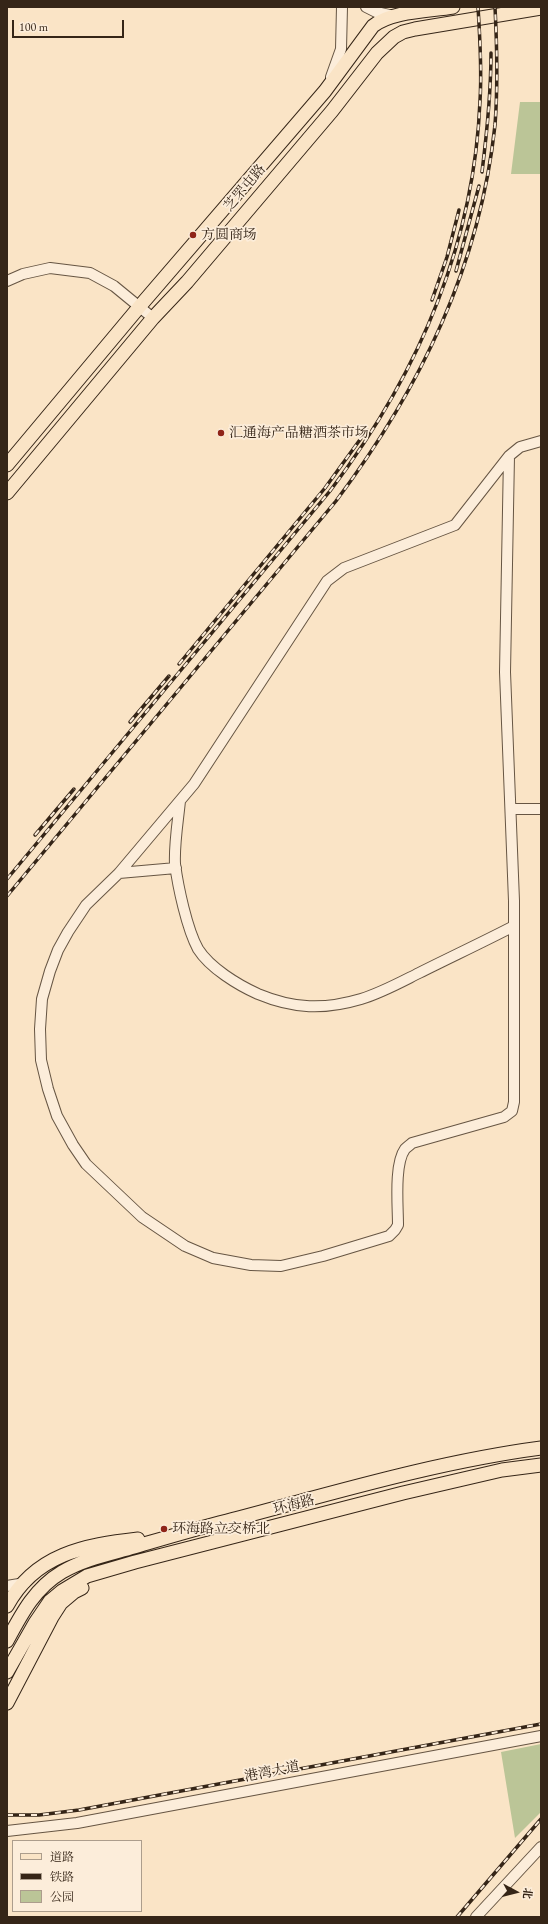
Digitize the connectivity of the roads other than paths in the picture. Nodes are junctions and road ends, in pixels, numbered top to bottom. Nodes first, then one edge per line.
1 (342, 7) edge
2 (366, 7) edge
3 (452, 7) edge
4 (541, 8) edge
5 (394, 16) junction
6 (325, 91) junction
7 (7, 281) edge
8 (140, 306) junction
9 (153, 318) junction
10 (541, 441) edge
11 (509, 456) junction
12 (7, 465) edge
13 (7, 493) edge
14 (180, 801) junction
15 (511, 809) junction
16 (541, 809) edge
17 (176, 868) junction
18 (119, 873) junction
19 (514, 926) junction
20 (541, 1448) edge
21 (541, 1465) edge
22 (170, 1536) junction
23 (171, 1552) junction
24 (24, 1583) junction
25 (7, 1586) edge
26 (7, 1606) edge
27 (7, 1641) edge
28 (7, 1672) edge
29 (7, 1704) edge
30 (541, 1736) edge
31 (7, 1831) edge
32 (541, 1847) edge
33 (476, 1917) edge

1 - 6 street
2 - 5 street
3 - 5 main road, 芝罘屯路
4 - 9 main road, 芝罘屯路
5 - 6 main road, 芝罘屯路
6 - 8 main road, 芝罘屯路
7 - 8 street
8 - 9 street
8 - 12 main road, 芝罘屯路
9 - 13 main road, 芝罘屯路
10 - 11 street
11 - 14 street
11 - 15 street
14 - 17 street
14 - 18 street
15 - 16 street
15 - 19 street
17 - 18 street
17 - 19 street
18 - 19 street
20 - 22 main road, 环海路
21 - 23 main road, 环海路
22 - 24 main road
22 - 27 main road, 环海路
23 - 28 main road, 环海路
23 - 29 main road
24 - 25 street
24 - 26 main road
30 - 31 street, 港湾大道
32 - 33 street

